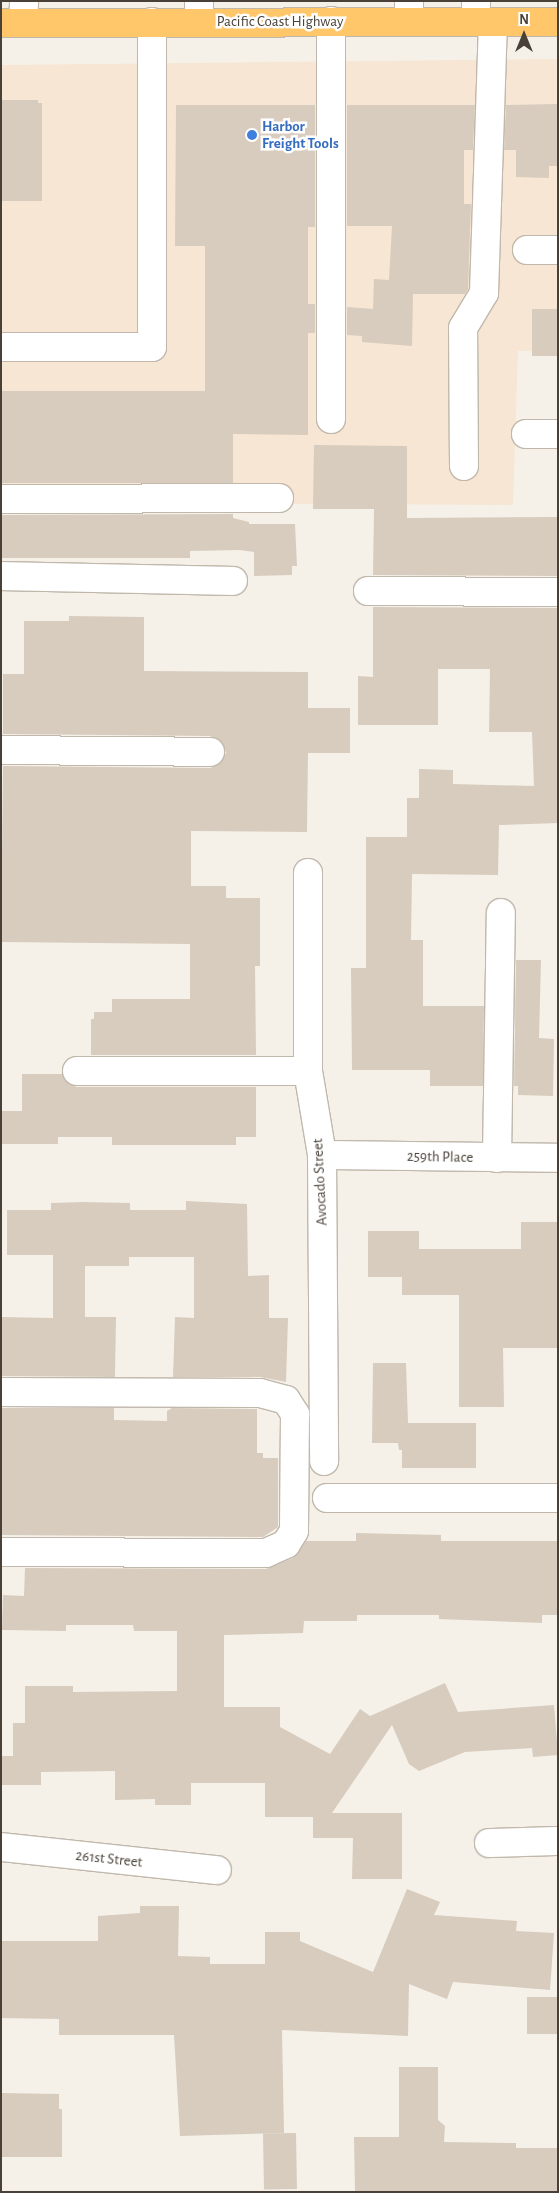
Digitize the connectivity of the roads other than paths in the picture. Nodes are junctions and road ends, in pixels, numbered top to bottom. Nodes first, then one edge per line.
1 (409, 11) edge
2 (199, 12) edge
3 (481, 15) edge
4 (16, 16) edge
5 (331, 21) junction
6 (152, 22) junction
7 (558, 22) edge
8 (527, 250) dead end
9 (558, 250) edge
10 (1, 348) edge
11 (331, 419) dead end
12 (526, 434) dead end
13 (558, 434) edge
14 (464, 466) dead end
15 (279, 498) dead end
16 (1, 499) edge
17 (1, 576) edge
18 (233, 581) dead end
19 (368, 591) dead end
20 (558, 592) edge
21 (1, 750) edge
22 (210, 752) dead end
23 (308, 873) dead end
24 (500, 913) dead end
25 (77, 1071) dead end
26 (308, 1071) junction
27 (322, 1155) junction
28 (497, 1158) junction
29 (558, 1158) edge
30 (1, 1392) edge
31 (324, 1460) dead end
32 (327, 1498) dead end
33 (558, 1498) edge
34 (1, 1552) edge
35 (558, 1841) edge
36 (490, 1843) dead end
37 (1, 1847) edge
38 (217, 1870) dead end

1 - 3 highway, Pacific Coast Highway
1 - 5 highway, Pacific Coast Highway
2 - 5 highway, Pacific Coast Highway
2 - 6 highway, Pacific Coast Highway
3 - 7 highway, Pacific Coast Highway
3 - 14 street
4 - 6 highway, Pacific Coast Highway
5 - 11 street
6 - 10 street
8 - 9 street
12 - 13 street
15 - 16 street
17 - 18 street
19 - 20 street
21 - 22 street
23 - 26 street, Avocado Street
24 - 28 street
25 - 26 street
26 - 27 street, Avocado Street
27 - 28 street, 259th Place
27 - 31 street, Avocado Street
28 - 29 street, 259th Place
30 - 34 street
32 - 33 street
35 - 36 street
37 - 38 street, 261st Street

